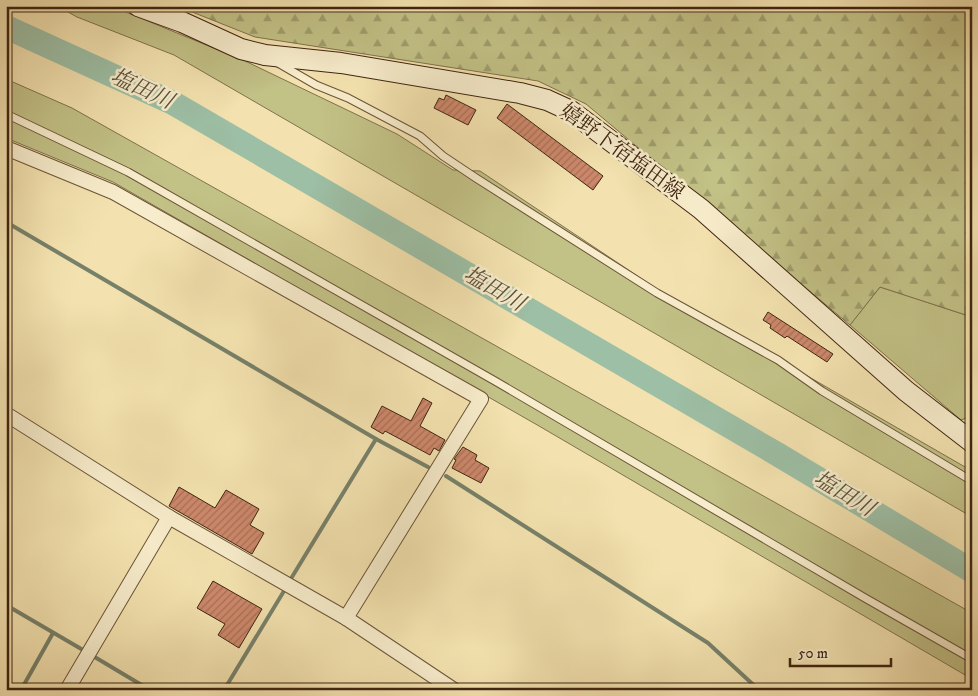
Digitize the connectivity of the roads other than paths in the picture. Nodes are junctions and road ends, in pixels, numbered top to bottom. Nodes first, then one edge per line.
1 (138, 6) edge
2 (265, 55) junction
3 (6, 114) edge
4 (6, 148) edge
5 (6, 414) edge
6 (972, 442) edge
7 (972, 481) edge
8 (169, 517) junction
9 (346, 618) junction
10 (972, 658) edge
11 (67, 690) edge
12 (454, 690) edge

1 - 2 main road, 嬉野下宿塩田線
2 - 6 main road, 嬉野下宿塩田線
2 - 7 lane
3 - 10 lane
4 - 9 street
5 - 8 street
8 - 9 street
8 - 11 street
9 - 12 street

